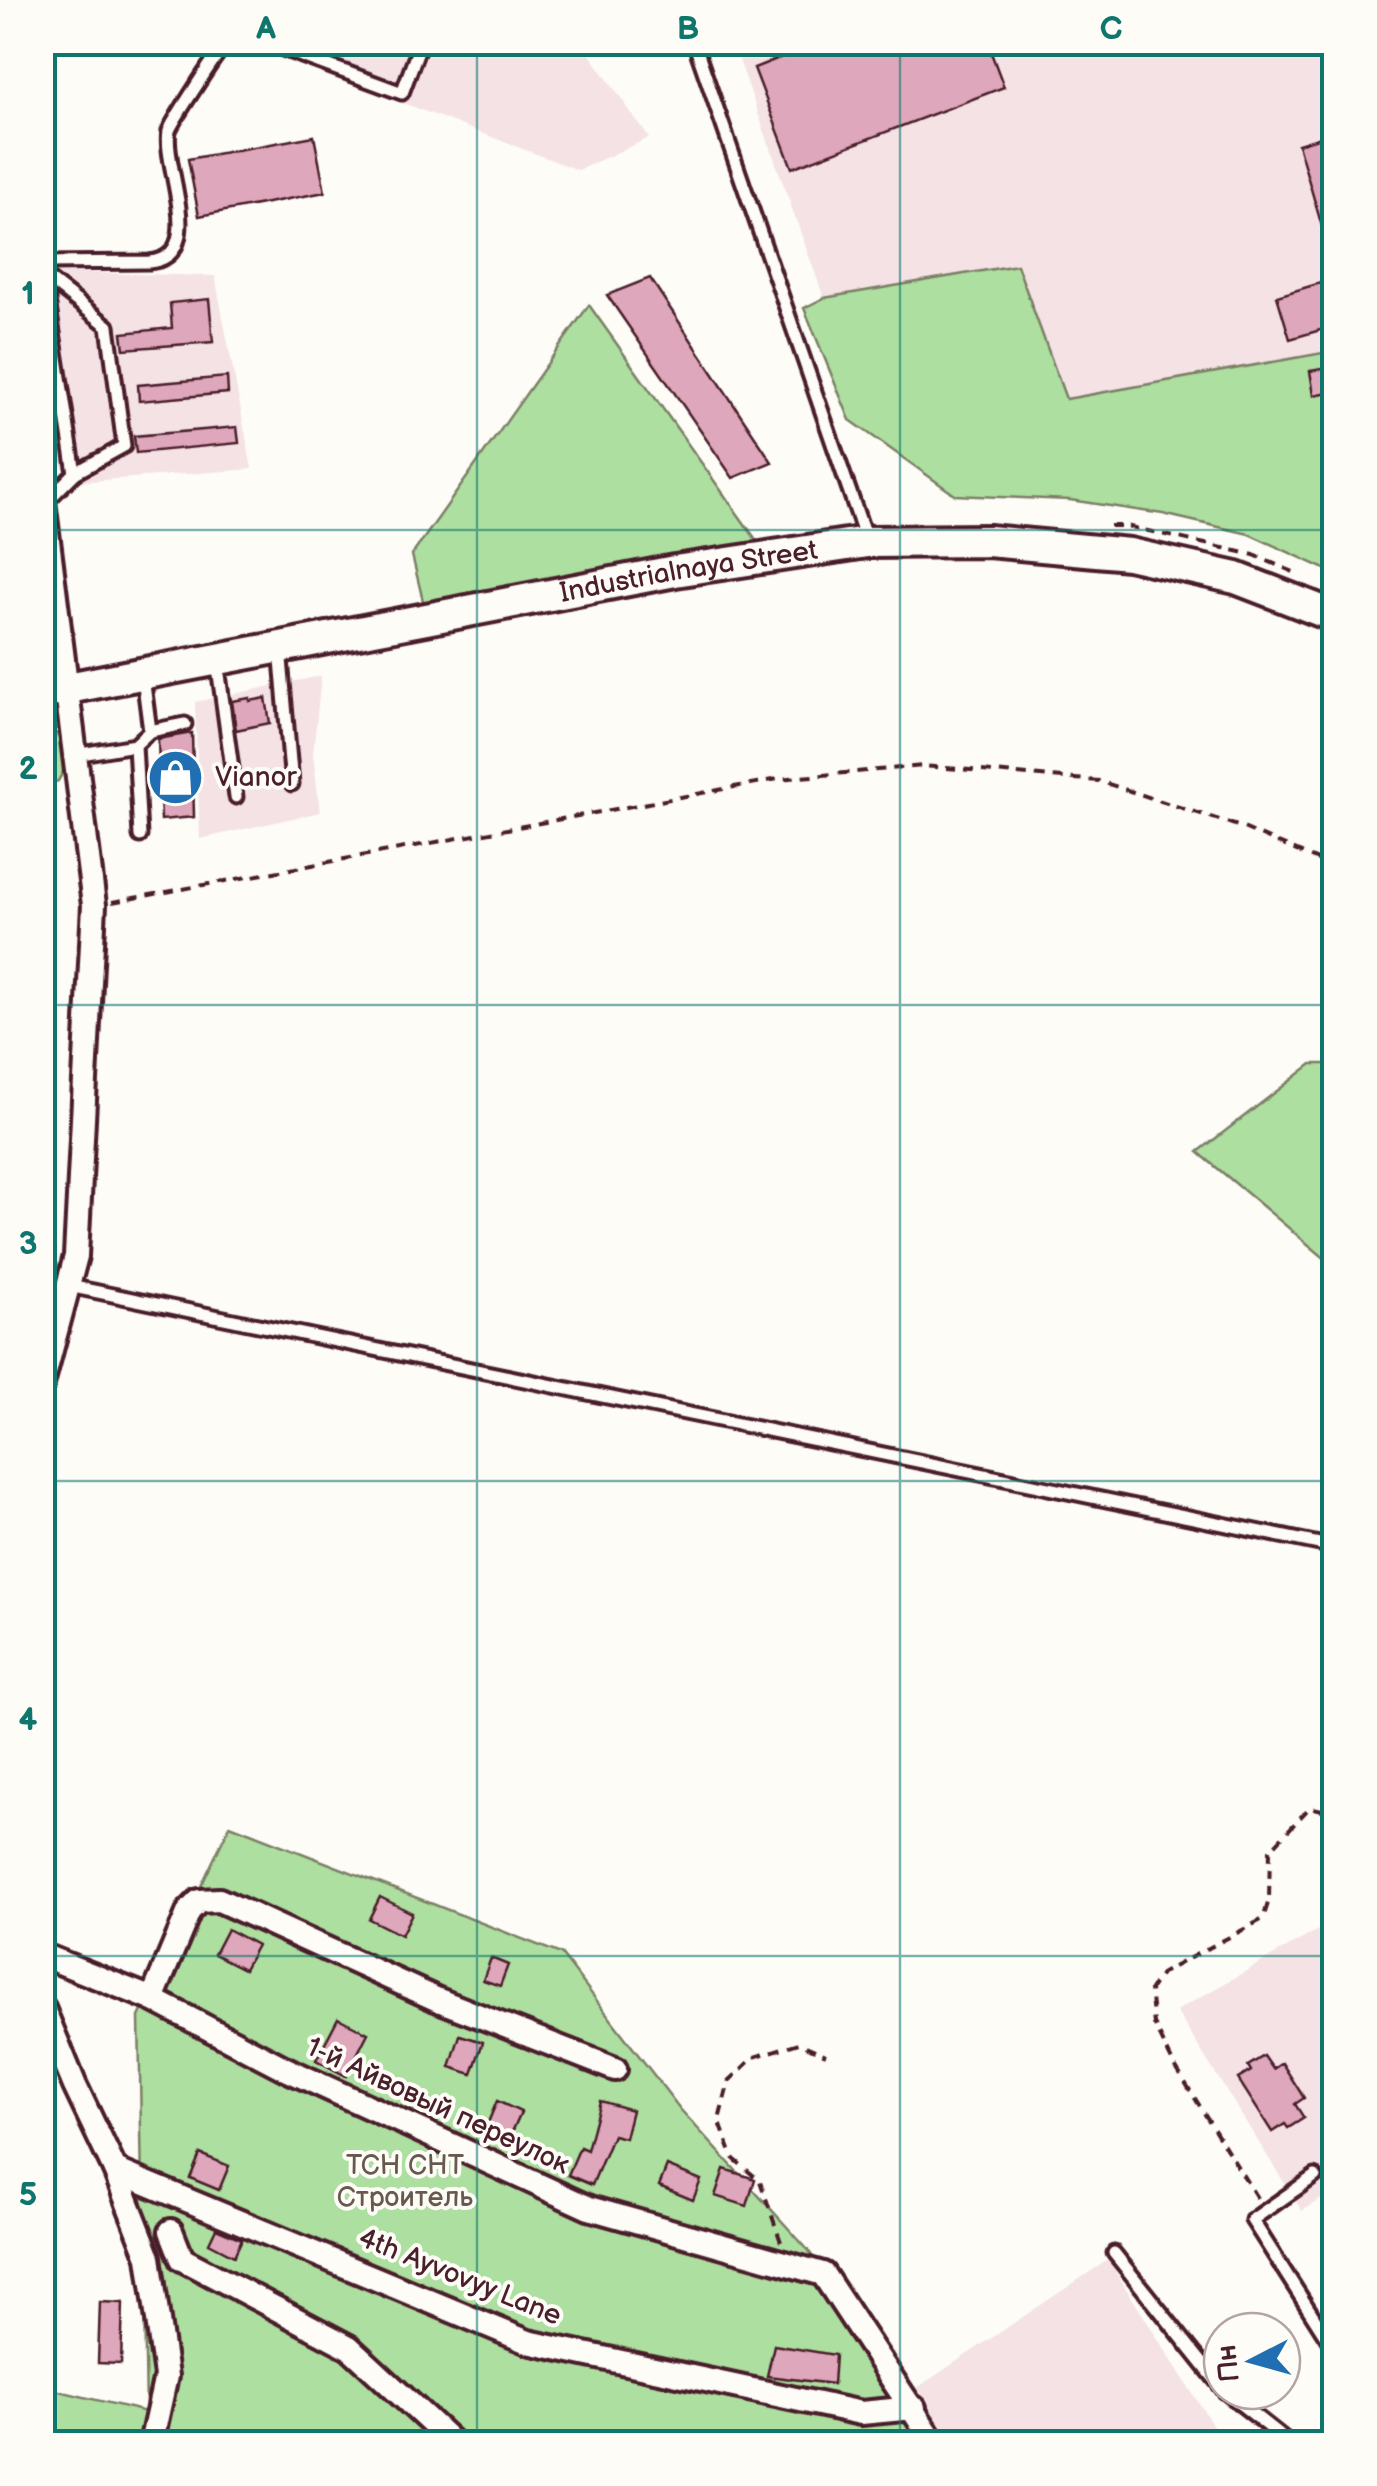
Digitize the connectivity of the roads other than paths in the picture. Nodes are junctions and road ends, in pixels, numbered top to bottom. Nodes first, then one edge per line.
1 (234, 42) edge
2 (264, 42) edge
3 (310, 42) edge
4 (421, 42) edge
5 (694, 42) edge
6 (304, 56) junction
7 (43, 270) edge
8 (75, 474) junction
9 (44, 499) edge
10 (867, 542) junction
11 (1334, 616) edge
12 (280, 648) junction
13 (217, 660) junction
14 (143, 675) junction
15 (54, 692) edge
16 (185, 724) dead end
17 (150, 731) junction
18 (136, 745) junction
19 (75, 755) junction
20 (292, 784) dead end
21 (236, 797) dead end
22 (140, 836) dead end
23 (68, 1286) junction
24 (51, 1320) edge
25 (42, 1384) edge
26 (1334, 1548) edge
27 (42, 1955) edge
28 (152, 1999) junction
29 (42, 2006) edge
30 (614, 2069) dead end
31 (115, 2170) junction
32 (1315, 2176) dead end
33 (171, 2231) dead end
34 (1114, 2253) dead end
35 (1334, 2349) edge
36 (1202, 2364) edge
37 (914, 2408) junction
38 (1249, 2411) edge
39 (151, 2444) edge
40 (454, 2444) edge
41 (934, 2444) edge
42 (1291, 2444) edge

1 - 7 lane
2 - 6 lane
3 - 6 lane
4 - 6 lane
5 - 10 lane
7 - 8 lane
7 - 8 lane
8 - 9 lane
9 - 15 street
10 - 11 main road, Industrialnaya Street
10 - 12 main road, Industrialnaya Street
12 - 13 main road, Industrialnaya Street
12 - 20 lane
13 - 14 main road, Industrialnaya Street
13 - 21 lane
14 - 15 main road, Industrialnaya Street
14 - 17 lane
15 - 19 street
16 - 17 lane
17 - 18 lane
18 - 19 lane
18 - 22 lane
19 - 23 street
23 - 24 street
23 - 26 lane
24 - 25 street
27 - 28 street, 1-й Айвовый переулок
28 - 30 street
28 - 37 street, 1-й Айвовый переулок
29 - 31 street
31 - 37 street, 4th Ayvovyy Lane
31 - 39 street
32 - 35 lane
33 - 40 street
34 - 36 lane
37 - 41 street
38 - 42 lane

